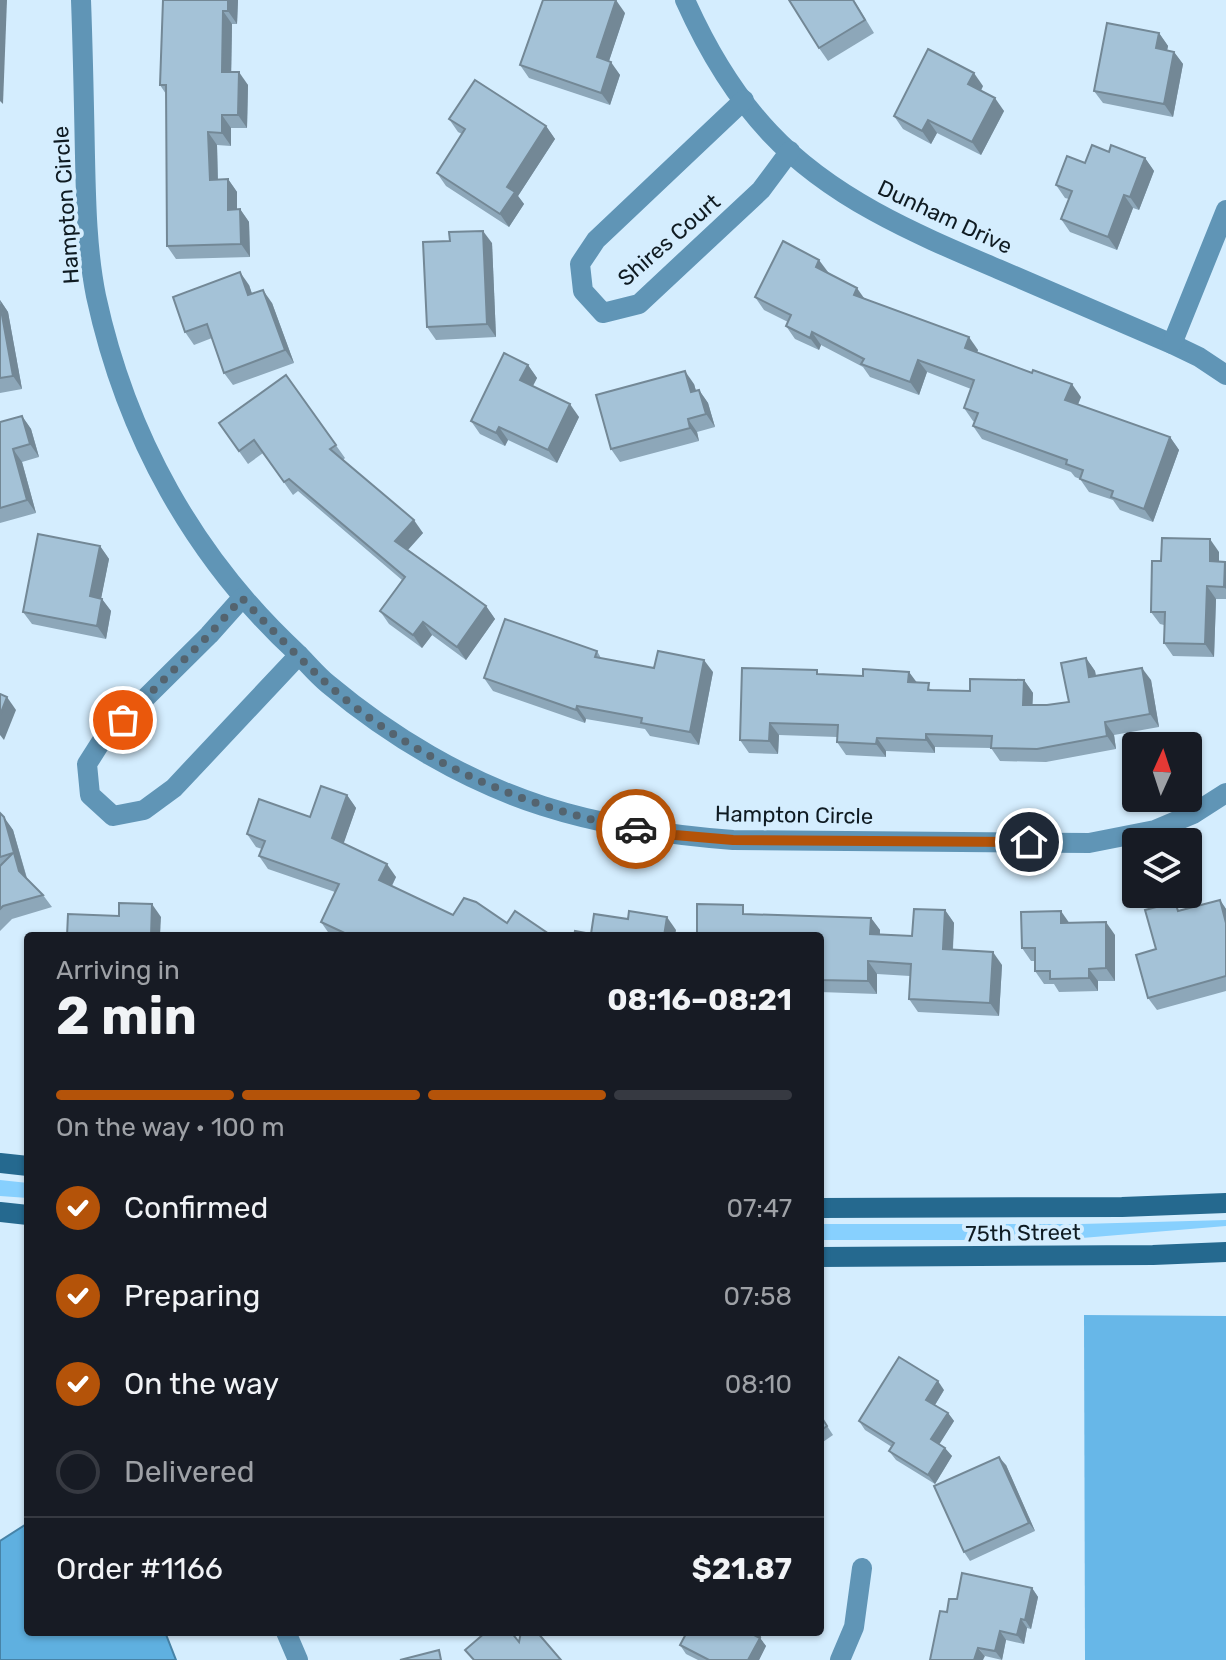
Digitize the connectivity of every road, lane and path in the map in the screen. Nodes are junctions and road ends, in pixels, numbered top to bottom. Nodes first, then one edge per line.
1 (81, 0) edge
2 (685, 0) edge
3 (744, 100) junction
4 (790, 151) junction
5 (1226, 210) edge
6 (1172, 344) junction
7 (1226, 375) edge
8 (242, 598) junction
9 (299, 655) junction
10 (1226, 793) edge
11 (0, 1163) edge
12 (24, 1166) edge
13 (1226, 1203) edge
14 (824, 1208) edge
15 (0, 1212) edge
16 (24, 1215) edge
17 (1226, 1252) edge
18 (824, 1257) edge
19 (862, 1568) dead end
20 (288, 1636) edge
21 (298, 1660) edge
22 (840, 1660) edge

1 - 8 street, Hampton Circle
2 - 3 street, Dunham Drive
3 - 4 street, Dunham Drive
3 - 4 street, Shires Court
4 - 6 street, Dunham Drive
5 - 6 street
6 - 7 street
8 - 9 street, Hampton Circle
8 - 9 street
9 - 10 street, Hampton Circle
11 - 12 main road
13 - 14 main road, 75th Street
15 - 16 main road
17 - 18 main road, 75th Street
19 - 22 street
20 - 21 street

